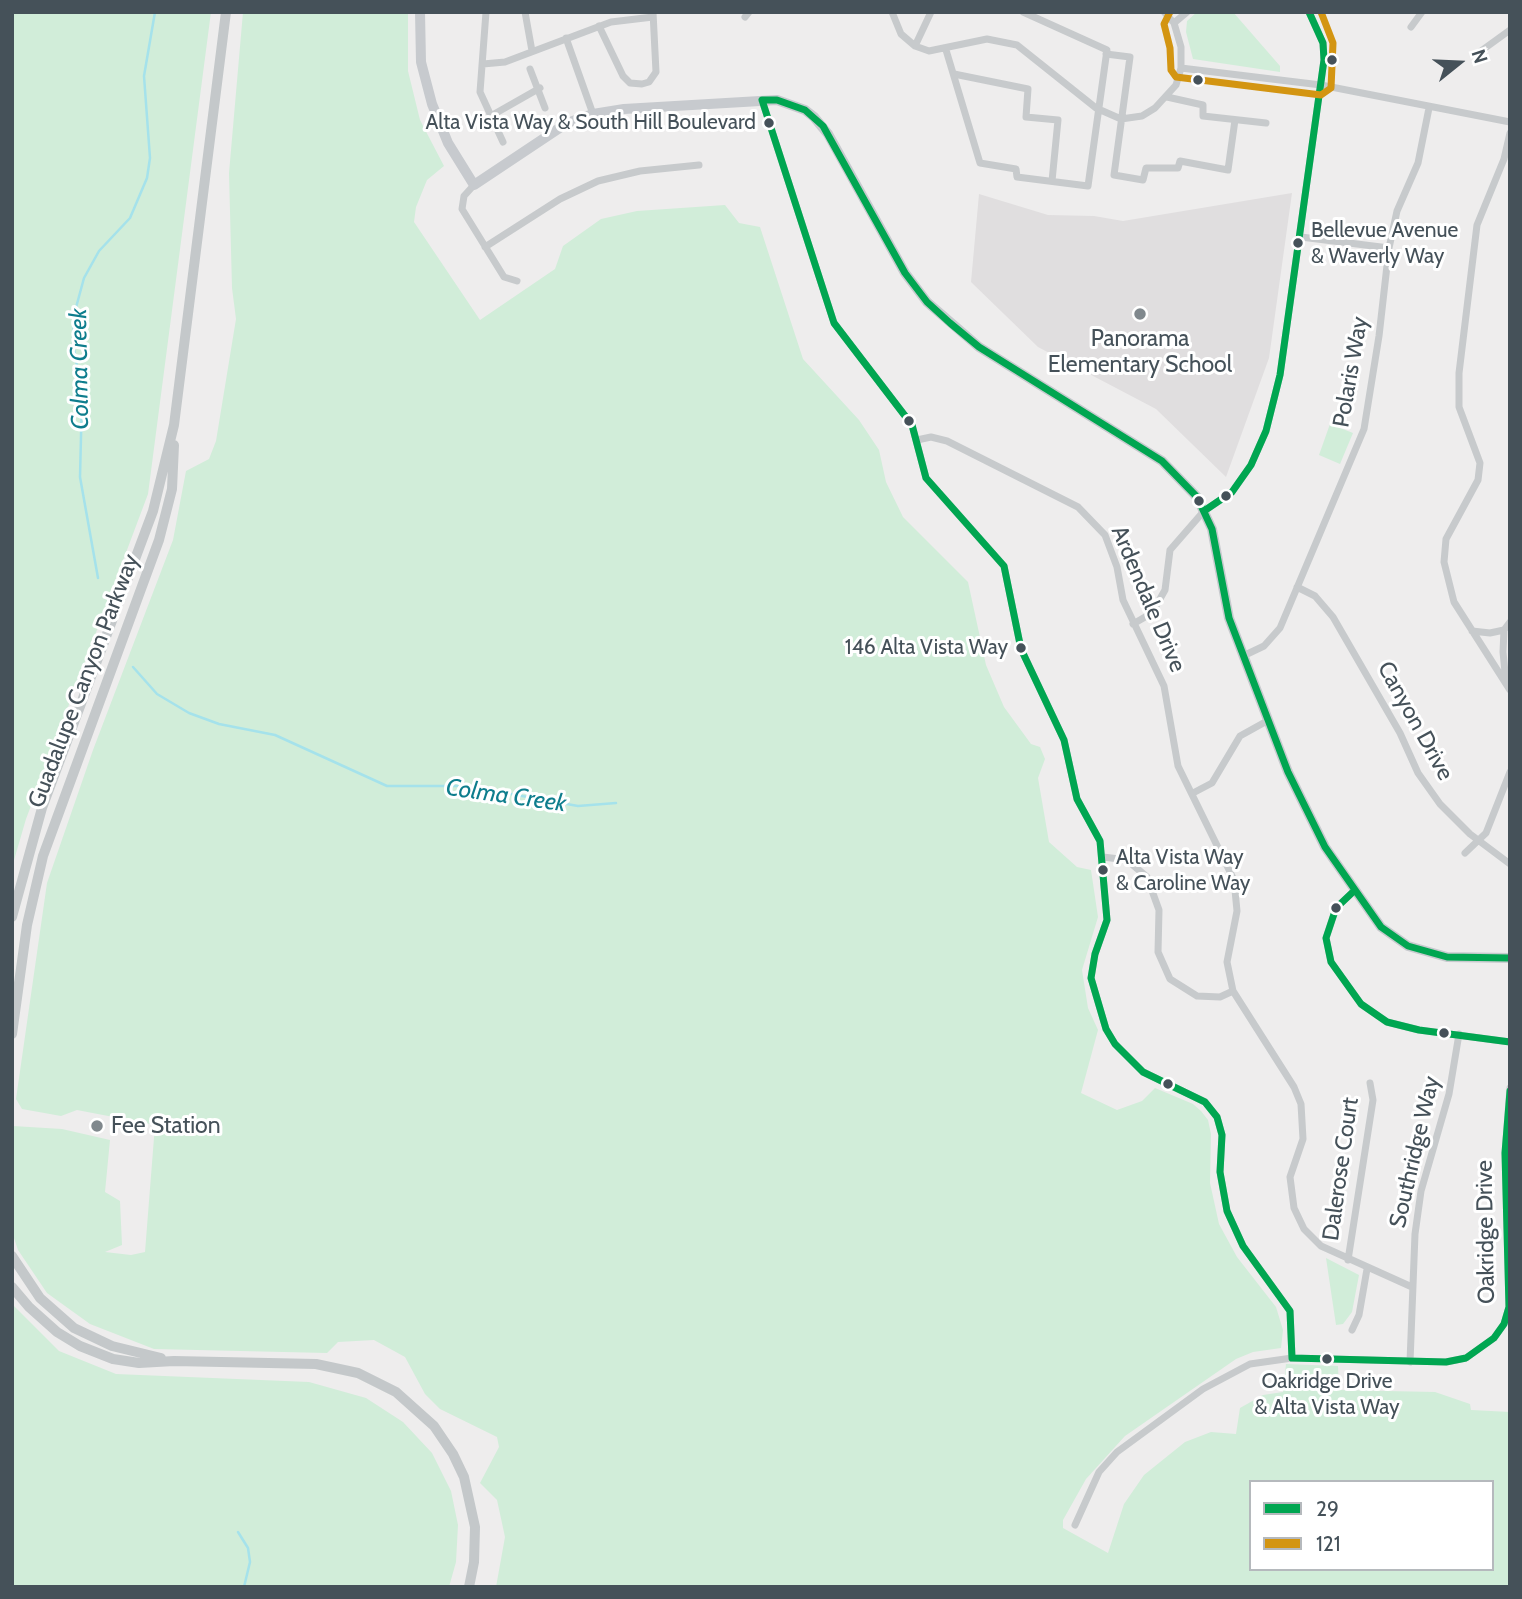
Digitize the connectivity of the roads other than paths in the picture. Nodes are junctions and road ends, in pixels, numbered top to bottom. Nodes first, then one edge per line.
1 (226, 12) edge
2 (420, 12) edge
3 (486, 12) edge
4 (525, 12) edge
5 (892, 12) edge
6 (931, 12) edge
7 (1023, 12) edge
8 (1164, 12) edge
9 (1186, 12) edge
10 (1309, 12) edge
11 (1418, 14) edge
12 (653, 15) edge
13 (1174, 23) junction
14 (599, 26) junction
15 (1411, 27) dead end
16 (1510, 30) edge
17 (566, 38) junction
18 (915, 46) junction
19 (946, 50) junction
20 (531, 51) junction
21 (1481, 51) dead end
22 (1106, 54) junction
23 (482, 64) junction
24 (1181, 68) junction
25 (530, 69) dead end
26 (954, 74) junction
27 (1321, 85) junction
28 (540, 88) junction
29 (1167, 97) junction
30 (762, 100) junction
31 (545, 108) dead end
32 (1097, 108) junction
33 (1429, 108) junction
34 (593, 114) junction
35 (489, 117) junction
36 (1121, 119) junction
37 (1235, 120) junction
38 (1510, 122) edge
39 (1266, 123) dead end
40 (1510, 132) edge
41 (503, 142) dead end
42 (698, 165) dead end
43 (1052, 181) junction
44 (474, 185) junction
45 (1301, 237) junction
46 (485, 247) junction
47 (1389, 248) junction
48 (517, 281) dead end
49 (174, 425) junction
50 (917, 440) junction
51 (1204, 511) junction
52 (1297, 587) junction
53 (1510, 622) edge
54 (1133, 624) junction
55 (1504, 630) junction
56 (1472, 631) junction
57 (1243, 656) junction
58 (1508, 687) edge
59 (1267, 721) junction
60 (1510, 772) edge
61 (1194, 793) junction
62 (1480, 842) junction
63 (1465, 853) dead end
64 (1103, 858) junction
65 (1510, 864) edge
66 (1356, 890) junction
67 (12, 917) edge
68 (1510, 958) edge
69 (1233, 991) junction
70 (12, 1034) edge
71 (1459, 1034) junction
72 (1510, 1042) edge
73 (1370, 1083) dead end
74 (1510, 1088) edge
75 (1509, 1222) edge
76 (12, 1256) edge
77 (1348, 1259) junction
78 (1367, 1269) junction
79 (12, 1287) edge
80 (1412, 1287) junction
81 (1352, 1330) dead end
82 (1292, 1358) junction
83 (174, 1361) junction
84 (1410, 1362) junction
85 (1075, 1525) dead end
86 (469, 1587) edge

1 - 49 main road, Guadalupe Canyon Parkway
2 - 44 street
3 - 23 street
4 - 20 street
5 - 18 street
6 - 18 street
7 - 22 street
8 - 13 street
9 - 13 street
10 - 27 street
11 - 15 street
12 - 14 street
12 - 14 street
13 - 24 street
14 - 17 street
16 - 21 street
17 - 20 street
17 - 34 street
18 - 19 street
19 - 26 street
19 - 32 street
20 - 23 street
22 - 32 street
22 - 36 street
23 - 35 street
24 - 27 street
24 - 29 street
25 - 28 street
26 - 43 street
26 - 43 street
27 - 33 street
27 - 45 street
28 - 31 street
28 - 35 street
29 - 36 street
29 - 37 street
30 - 34 street
30 - 50 street
30 - 51 street
32 - 36 street
32 - 43 street
33 - 38 street
33 - 47 street, Polaris Way
34 - 44 street
35 - 41 street
36 - 37 street
37 - 39 street
40 - 56 street
42 - 46 street
44 - 46 street
45 - 47 street
45 - 51 street
46 - 48 street
47 - 52 street, Polaris Way
49 - 67 main road, Guadalupe Canyon Parkway
49 - 70 main road, Guadalupe Canyon Parkway
50 - 54 street, Ardendale Drive
50 - 64 street
51 - 54 street
51 - 57 street
52 - 57 street, Polaris Way
52 - 62 street, Canyon Drive
53 - 55 street
54 - 61 street, Ardendale Drive
55 - 56 street
55 - 58 street
56 - 58 street
57 - 59 street
59 - 61 street
59 - 66 street
60 - 62 street
61 - 69 street, Ardendale Drive
62 - 63 street
62 - 65 street, Canyon Drive
64 - 69 street
64 - 82 street
66 - 68 street
66 - 71 street
69 - 77 street, Ardendale Drive
71 - 72 street
71 - 80 street, Southridge Way
73 - 77 street, Dalerose Court
74 - 75 street, Oakridge Drive
75 - 84 street, Oakridge Drive
76 - 83 main road
77 - 78 street, Ardendale Drive
78 - 80 street, Ardendale Drive
78 - 81 street
79 - 83 main road
80 - 84 street, Southridge Way
82 - 84 street, Oakridge Drive
82 - 85 street, Oakridge Drive
83 - 86 main road

